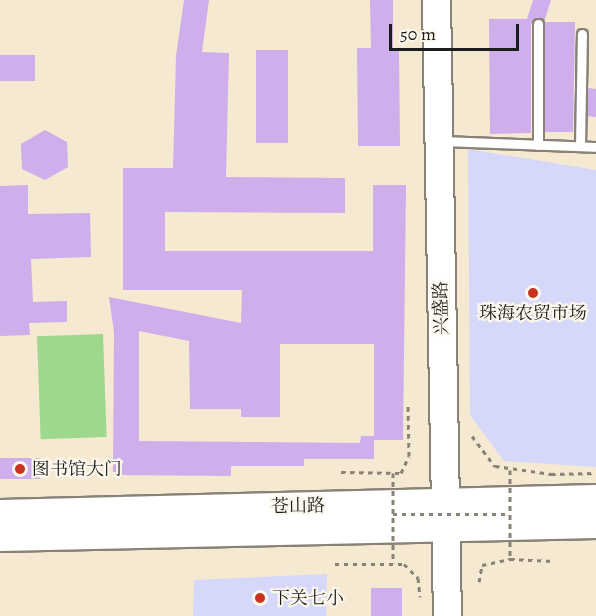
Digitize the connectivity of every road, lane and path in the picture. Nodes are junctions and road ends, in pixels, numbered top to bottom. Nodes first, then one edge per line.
1 (436, 0) edge
2 (538, 24) dead end
3 (582, 34) dead end
4 (438, 141) junction
5 (538, 145) junction
6 (580, 146) junction
7 (596, 147) edge
8 (408, 406) dead end
9 (472, 436) dead end
10 (510, 470) junction
11 (341, 472) dead end
12 (393, 473) junction
13 (596, 474) edge
14 (596, 498) edge
15 (0, 513) edge
16 (393, 514) junction
17 (445, 514) junction
18 (510, 514) junction
19 (596, 524) edge
20 (0, 537) edge
21 (510, 558) junction
22 (553, 561) dead end
23 (393, 563) junction
24 (335, 564) dead end
25 (479, 582) dead end
26 (420, 597) dead end
27 (447, 616) edge

1 - 4 main road, 兴盛路
2 - 5 lane
3 - 6 lane
4 - 5 lane
4 - 17 main road, 兴盛路
5 - 6 lane
6 - 7 lane
8 - 12 path
9 - 10 path
10 - 13 path
10 - 18 path, bridge
11 - 12 path
12 - 16 path, bridge
14 - 17 main road, 苍山路
15 - 17 main road, 苍山路
16 - 18 path, bridge
16 - 23 path, bridge
17 - 19 main road, 苍山路
17 - 20 main road, 苍山路
17 - 27 main road, 兴盛路
18 - 21 path, bridge
21 - 22 path
21 - 25 path
23 - 24 path
23 - 26 path

